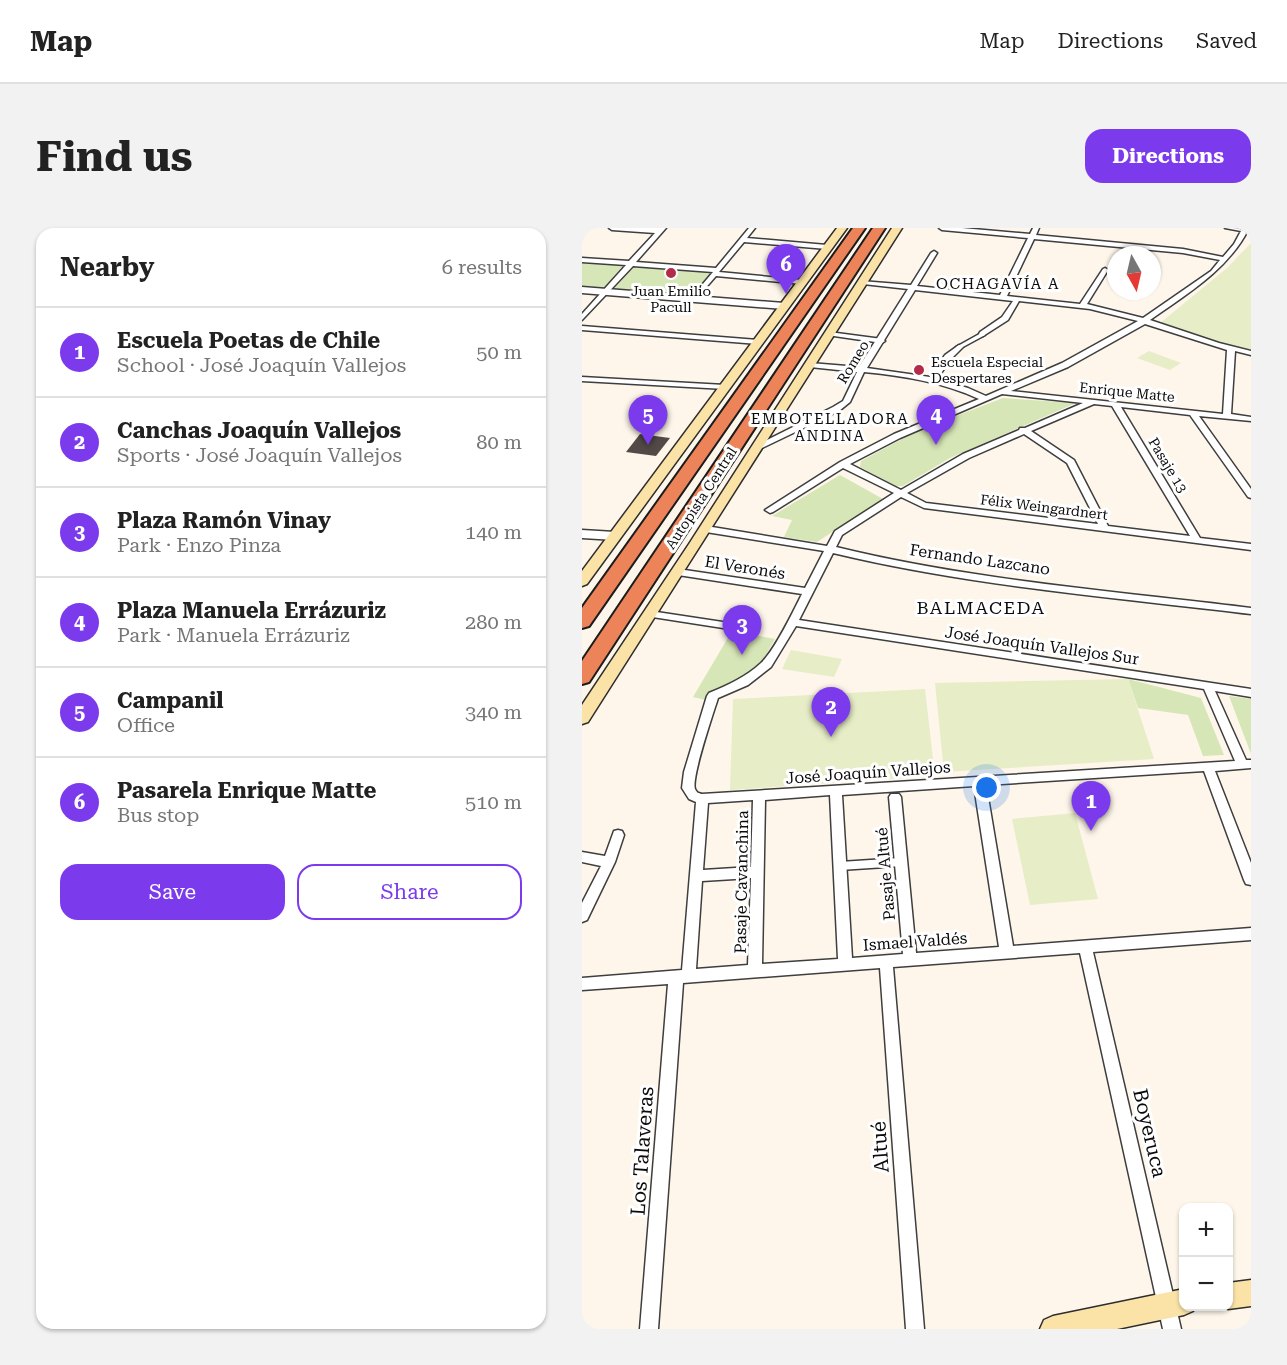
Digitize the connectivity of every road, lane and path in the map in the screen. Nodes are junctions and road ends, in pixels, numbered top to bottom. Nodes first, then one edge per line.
1 (612, 228) edge
2 (752, 228) edge
3 (842, 228) edge
4 (859, 228) edge
5 (879, 228) edge
6 (897, 228) edge
7 (942, 228) edge
8 (1035, 228) edge
9 (1228, 228) edge
10 (1246, 229) edge
11 (661, 230) edge
12 (1032, 237) junction
13 (742, 240) junction
14 (827, 248) junction
15 (934, 253) dead end
16 (1225, 259) junction
17 (582, 260) edge
18 (631, 264) junction
19 (1105, 270) dead end
20 (716, 272) junction
21 (802, 282) junction
22 (863, 282) junction
23 (915, 287) junction
24 (582, 290) edge
25 (606, 291) junction
26 (1002, 297) junction
27 (695, 298) junction
28 (1018, 298) junction
29 (784, 306) junction
30 (1082, 306) junction
31 (582, 318) edge
32 (1144, 321) junction
33 (582, 328) edge
34 (983, 333) joint
35 (830, 334) junction
36 (882, 341) junction
37 (758, 342) junction
38 (959, 347) joint
39 (1231, 349) junction
40 (1251, 353) edge
41 (810, 365) junction
42 (861, 371) junction
43 (582, 379) edge
44 (932, 380) junction
45 (725, 387) junction
46 (999, 392) junction
47 (984, 398) junction
48 (1093, 402) junction
49 (1116, 404) junction
50 (1193, 413) junction
51 (1227, 417) junction
52 (1251, 419) edge
53 (1023, 430) junction
54 (759, 446) junction
55 (843, 464) junction
56 (899, 494) junction
57 (1251, 495) edge
58 (770, 510) dead end
59 (1104, 528) junction
60 (706, 530) junction
61 (582, 534) edge
62 (615, 536) junction
63 (1197, 540) junction
64 (1251, 547) edge
65 (830, 549) junction
66 (678, 572) junction
67 (582, 581) edge
68 (807, 592) junction
69 (1251, 611) edge
70 (650, 614) junction
71 (582, 622) edge
72 (793, 622) junction
73 (736, 627) dead end
74 (582, 677) edge
75 (1208, 687) junction
76 (1251, 693) edge
77 (582, 718) edge
78 (1247, 764) edge
79 (1208, 766) junction
80 (979, 781) junction
81 (836, 790) junction
82 (894, 792) junction
83 (759, 795) junction
84 (698, 797) junction
85 (618, 835) dead end
86 (582, 857) edge
87 (609, 862) junction
88 (901, 862) junction
89 (840, 866) junction
90 (758, 872) junction
91 (696, 876) junction
92 (1251, 880) edge
93 (582, 916) edge
94 (1251, 934) edge
95 (1085, 946) junction
96 (1007, 952) junction
97 (910, 959) junction
98 (886, 961) junction
99 (845, 964) junction
100 (755, 970) junction
101 (683, 976) junction
102 (582, 984) edge
103 (1251, 1293) edge
104 (1233, 1295) edge
105 (1174, 1312) edge
106 (649, 1329) edge
107 (915, 1329) edge
108 (1053, 1329) edge

1 - 11 street
2 - 13 street
3 - 14 main road
4 - 71 highway, Autopista Central
5 - 74 highway, Autopista Central
6 - 22 main road
7 - 12 street
8 - 12 street
9 - 10 street
10 - 16 street
11 - 18 street
12 - 16 street
12 - 26 street
13 - 14 street
13 - 20 street
14 - 21 main road
15 - 23 street, Romeo
16 - 32 street
17 - 18 street
18 - 20 street
18 - 25 street
19 - 30 street
20 - 21 street
20 - 27 street
21 - 29 main road
22 - 23 street
22 - 35 main road
23 - 26 street
23 - 36 street, Romeo
24 - 25 street
25 - 27 street
25 - 31 street
26 - 28 street
27 - 29 street
28 - 30 street
28 - 34 street
29 - 37 main road
30 - 32 street
32 - 39 street
32 - 46 street
33 - 37 street
34 - 38 street
35 - 36 street
35 - 41 main road
36 - 42 street, Romeo
37 - 45 main road
38 - 44 street
39 - 40 street
39 - 51 street
41 - 42 street
41 - 54 main road
42 - 44 street
42 - 54 street, Romeo
43 - 45 street
44 - 47 street
45 - 62 main road
46 - 47 street
46 - 48 street, Enrique Matte
47 - 55 street
48 - 49 street, Enrique Matte
48 - 53 street, Los Talaveras
49 - 50 street, Enrique Matte
49 - 63 street, Pasaje 13
50 - 51 street, Enrique Matte
50 - 57 street
51 - 52 street, Enrique Matte
53 - 56 street, Los Talaveras
53 - 59 street
54 - 60 main road
55 - 56 street, Félix Weingardnert
55 - 58 street
56 - 59 street, Félix Weingardnert
56 - 65 street, Los Talaveras
59 - 63 street, Félix Weingardnert
60 - 65 street, Fernando Lazcano
60 - 66 main road
61 - 62 street
62 - 67 main road
63 - 64 street, Félix Weingardnert
65 - 68 street, Los Talaveras
65 - 69 street, Fernando Lazcano
66 - 68 street, El Veronés
66 - 70 main road
68 - 72 street, Los Talaveras
70 - 73 street
70 - 77 main road
72 - 75 street, José Joaquín Vallejos Sur
72 - 84 street, Los Talaveras
75 - 76 street, José Joaquín Vallejos Sur
75 - 78 street
78 - 79 street, José Joaquín Vallejos
79 - 80 street, José Joaquín Vallejos
79 - 92 street
80 - 82 street, José Joaquín Vallejos
80 - 96 street
81 - 82 street, José Joaquín Vallejos
81 - 83 street, José Joaquín Vallejos
81 - 89 street
82 - 88 street, Pasaje Altué
83 - 84 street, José Joaquín Vallejos
83 - 90 street, Pasaje Cavanchina
84 - 91 street, Los Talaveras
85 - 87 street
86 - 87 street
87 - 93 street
88 - 89 street
88 - 97 street, Pasaje Altué
89 - 99 street
90 - 91 street
90 - 100 street, Pasaje Cavanchina
91 - 101 street, Los Talaveras
94 - 95 street, Ismael Valdés
95 - 96 street, Ismael Valdés
95 - 105 street, Boyeruca
96 - 97 street, Ismael Valdés
97 - 98 street, Ismael Valdés
98 - 99 street, Ismael Valdés
98 - 107 street, Altué
99 - 100 street, Ismael Valdés
100 - 101 street, Ismael Valdés
101 - 102 street, Ismael Valdés
101 - 106 street, Los Talaveras
103 - 104 main road
105 - 108 main road

